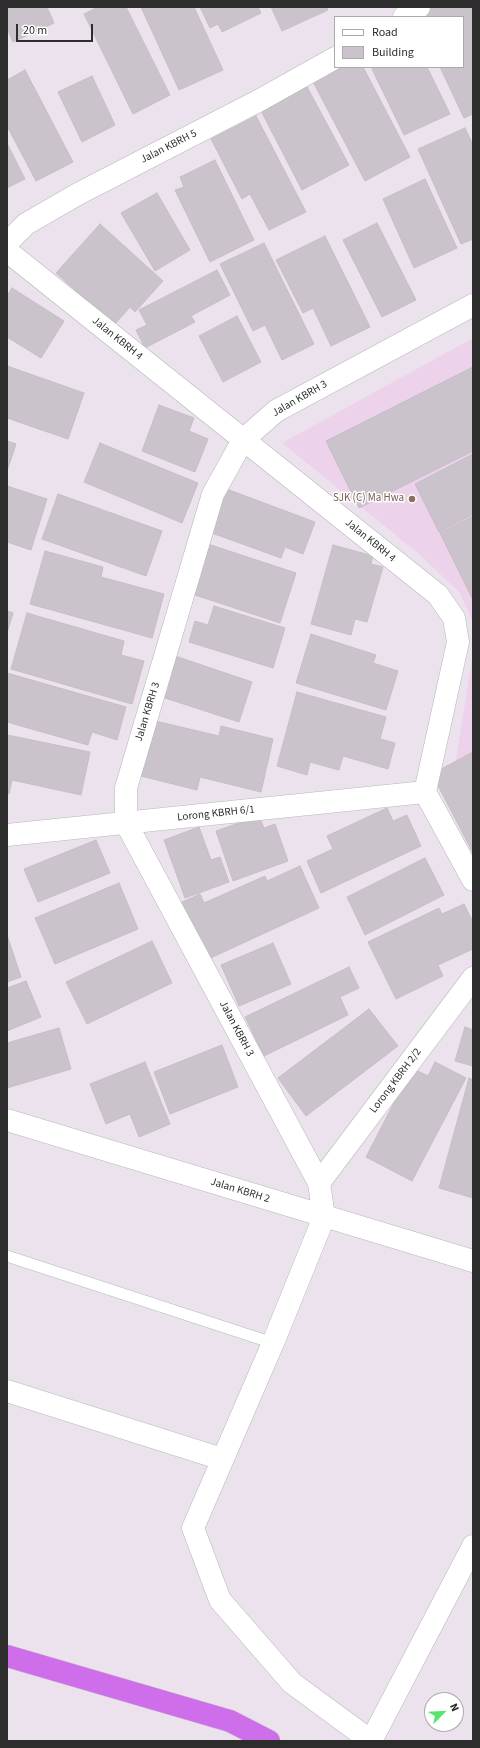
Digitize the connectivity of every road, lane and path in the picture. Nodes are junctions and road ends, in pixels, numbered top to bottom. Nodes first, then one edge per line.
1 (419, 7) edge
2 (406, 16) edge
3 (334, 59) edge
4 (7, 243) edge
5 (7, 251) edge
6 (473, 305) edge
7 (243, 440) junction
8 (426, 792) junction
9 (126, 823) junction
10 (7, 835) edge
11 (473, 880) edge
12 (473, 978) edge
13 (7, 1120) edge
14 (319, 1183) junction
15 (324, 1217) junction
16 (7, 1256) edge
17 (473, 1261) edge
18 (273, 1343) junction
19 (7, 1391) edge
20 (222, 1459) junction
21 (473, 1546) edge
22 (7, 1656) edge
23 (269, 1741) edge
24 (371, 1741) edge

1 - 2 street
3 - 4 street, Jalan KBRH 5
5 - 7 street, Jalan KBRH 4
6 - 7 street, Jalan KBRH 3
7 - 8 street, Jalan KBRH 4
7 - 9 street, Jalan KBRH 3
8 - 9 street, Lorong KBRH 6/1
8 - 11 street
9 - 10 street, Lorong KBRH 6/1
9 - 14 street, Jalan KBRH 3
12 - 14 street, Lorong KBRH 2/2
13 - 15 street, Jalan KBRH 2
14 - 15 street, Jalan KBRH 3
15 - 17 street, Jalan KBRH 2
15 - 18 street
16 - 18 lane
18 - 20 street
19 - 20 street
20 - 24 street
21 - 24 street
22 - 23 highway

